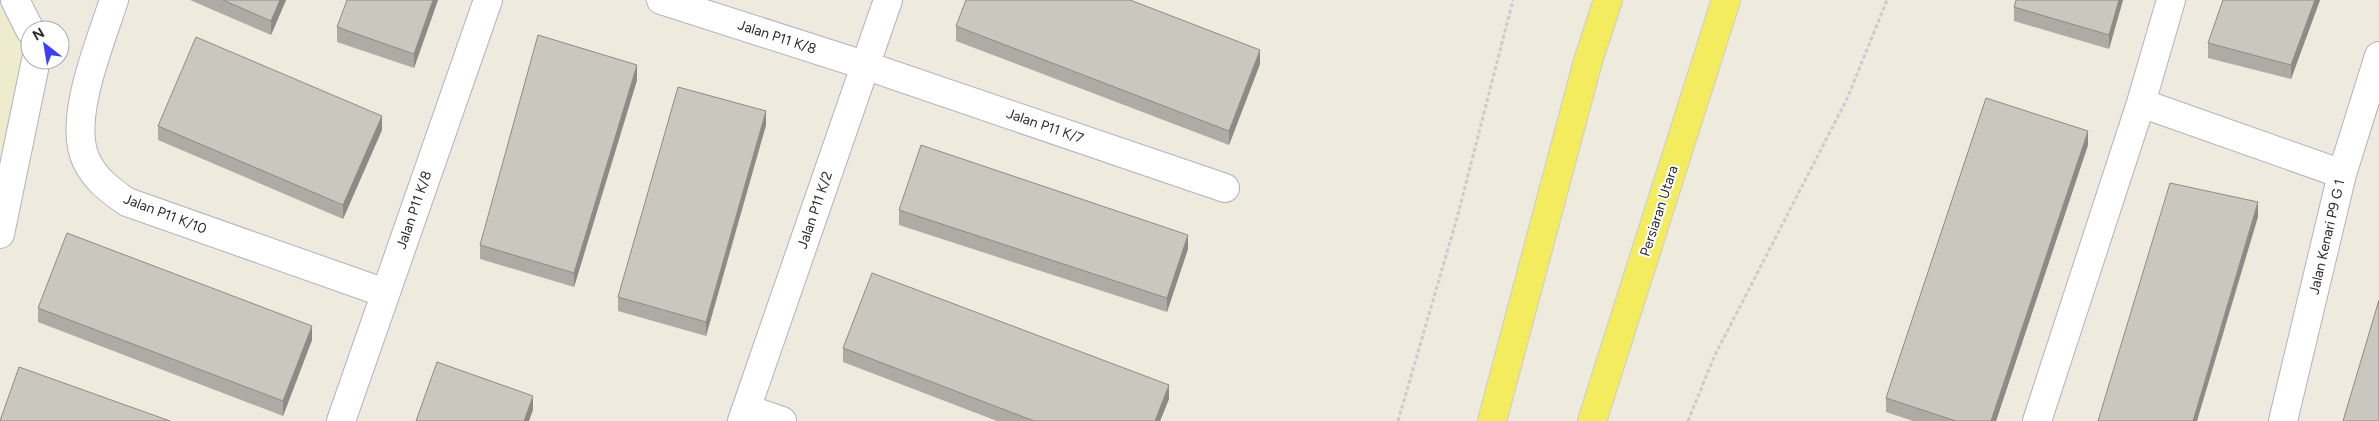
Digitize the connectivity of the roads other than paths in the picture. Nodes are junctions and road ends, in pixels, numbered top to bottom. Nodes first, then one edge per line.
1 (15, 0) edge
2 (114, 0) edge
3 (488, 0) edge
4 (661, 0) edge
5 (888, 0) edge
6 (1598, 0) edge
7 (1608, 0) edge
8 (1726, 0) edge
9 (2172, 0) edge
10 (25, 20) edge
11 (2379, 56) edge
12 (1588, 61) junction
13 (864, 65) junction
14 (34, 70) edge
15 (2141, 103) junction
16 (2342, 174) junction
17 (1225, 188) dead end
18 (0, 234) edge
19 (385, 293) junction
20 (744, 415) edge
21 (341, 421) edge
22 (782, 421) edge
23 (1492, 421) edge
24 (1592, 421) edge
25 (2037, 421) edge
26 (2283, 421) edge

1 - 10 street
2 - 19 street, Jalan P11 K/10
3 - 19 street, Jalan P11 K/8
4 - 13 street, Jalan P11 K/8
5 - 13 street, Jalan P11 K/2
6 - 12 main road
7 - 12 main road
8 - 24 main road, Persiaran Utara
9 - 15 street
11 - 16 street, Jalan Kenari P9 G 1
12 - 23 main road
13 - 17 street, Jalan P11 K/7
13 - 20 street, Jalan P11 K/2
14 - 18 street
15 - 16 street
15 - 25 street
16 - 26 street, Jalan Kenari P9 G 1
19 - 21 street, Jalan P11 K/8
20 - 22 street

